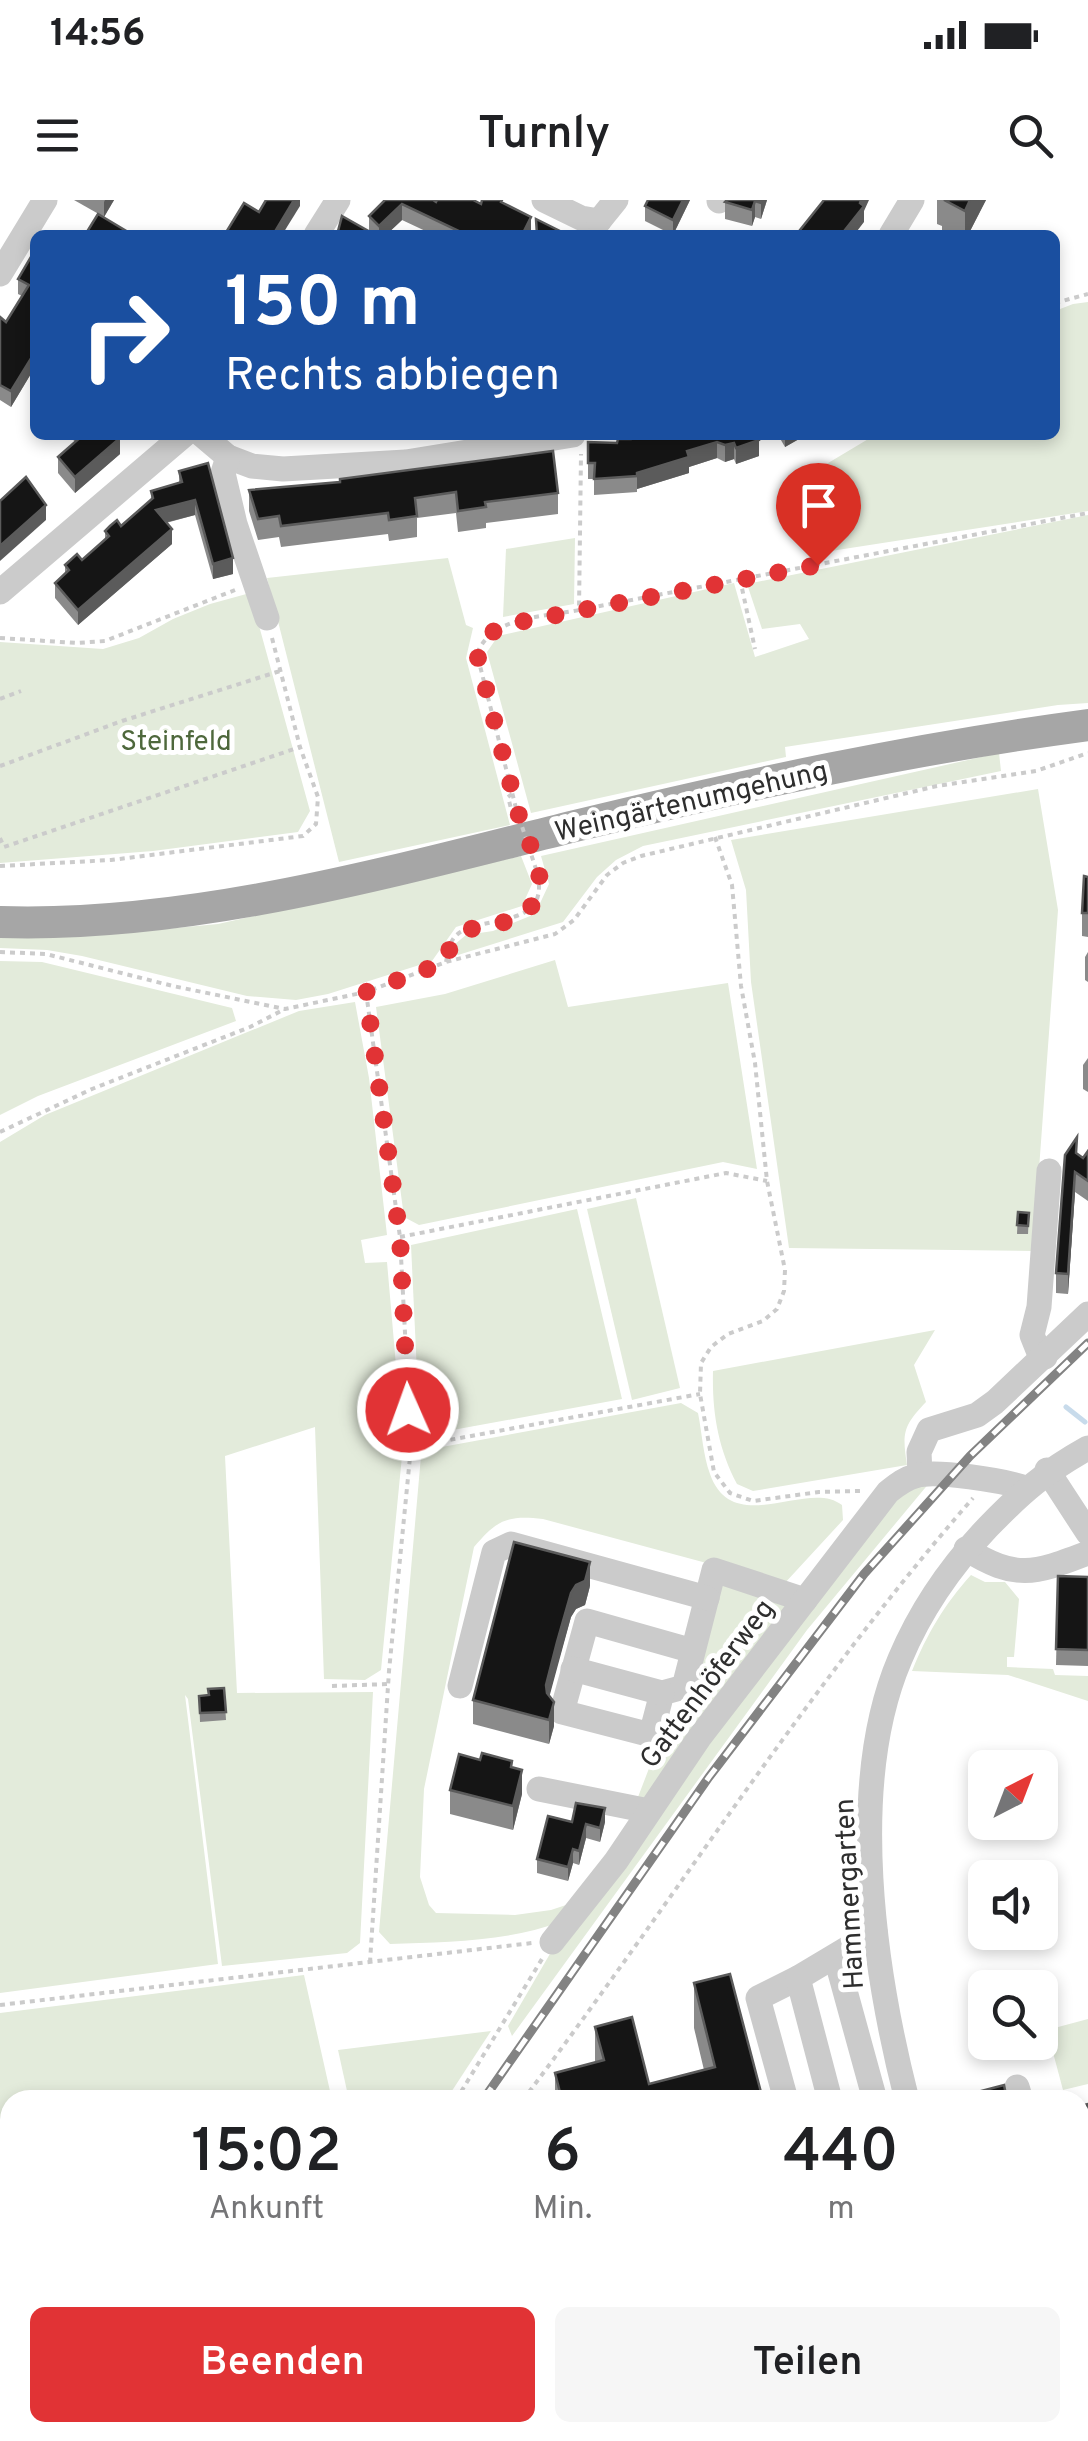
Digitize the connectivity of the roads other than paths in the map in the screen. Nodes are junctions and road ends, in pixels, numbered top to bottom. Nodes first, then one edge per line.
1 (45, 200) edge
2 (338, 200) edge
3 (544, 200) edge
4 (616, 200) edge
5 (912, 200) edge
6 (602, 228) edge
7 (319, 230) edge
8 (895, 230) edge
9 (10, 234) edge
10 (0, 274) edge
11 (178, 440) edge
12 (208, 440) edge
13 (577, 443) edge
14 (228, 457) junction
15 (0, 592) edge
16 (267, 618) road end
17 (1088, 725) edge
18 (0, 922) edge
19 (1049, 1171) dead end
20 (1088, 1314) edge
21 (1045, 1357) junction
22 (1088, 1448) edge
23 (1048, 1470) junction
24 (920, 1474) junction
25 (1026, 1488) junction
26 (1088, 1533) edge
27 (966, 1550) junction
28 (1088, 1553) edge
29 (707, 1598) junction
30 (805, 1600) junction
31 (694, 1651) junction
32 (574, 1669) junction
33 (460, 1686) dead end
34 (662, 1693) junction
35 (539, 1789) dead end
36 (649, 1811) junction
37 (875, 1932) junction
38 (552, 1942) road end
39 (836, 1958) junction
40 (798, 1978) junction
41 (783, 2090) edge
42 (827, 2090) edge
43 (871, 2090) edge
44 (905, 2090) edge

1 - 9 street
2 - 7 street
3 - 6 street
4 - 6 street
5 - 8 street
9 - 10 street
11 - 15 street
12 - 14 street
13 - 14 street
14 - 16 street
17 - 18 main road, Weingärtenumgehung
19 - 21 street
20 - 21 street
21 - 24 street
22 - 23 street
23 - 25 street
23 - 26 street
24 - 25 street
24 - 30 street, Gattenhöferweg
25 - 27 street, Hammergarten
27 - 28 street
27 - 37 street, Hammergarten
29 - 30 street
29 - 31 street
29 - 33 street
30 - 36 street, Gattenhöferweg
31 - 32 street
31 - 34 street
32 - 34 street
32 - 34 street
35 - 36 street
36 - 38 street, Gattenhöferweg
37 - 39 street
37 - 44 street, Hammergarten
39 - 40 street
39 - 43 street
40 - 41 street
40 - 42 street

